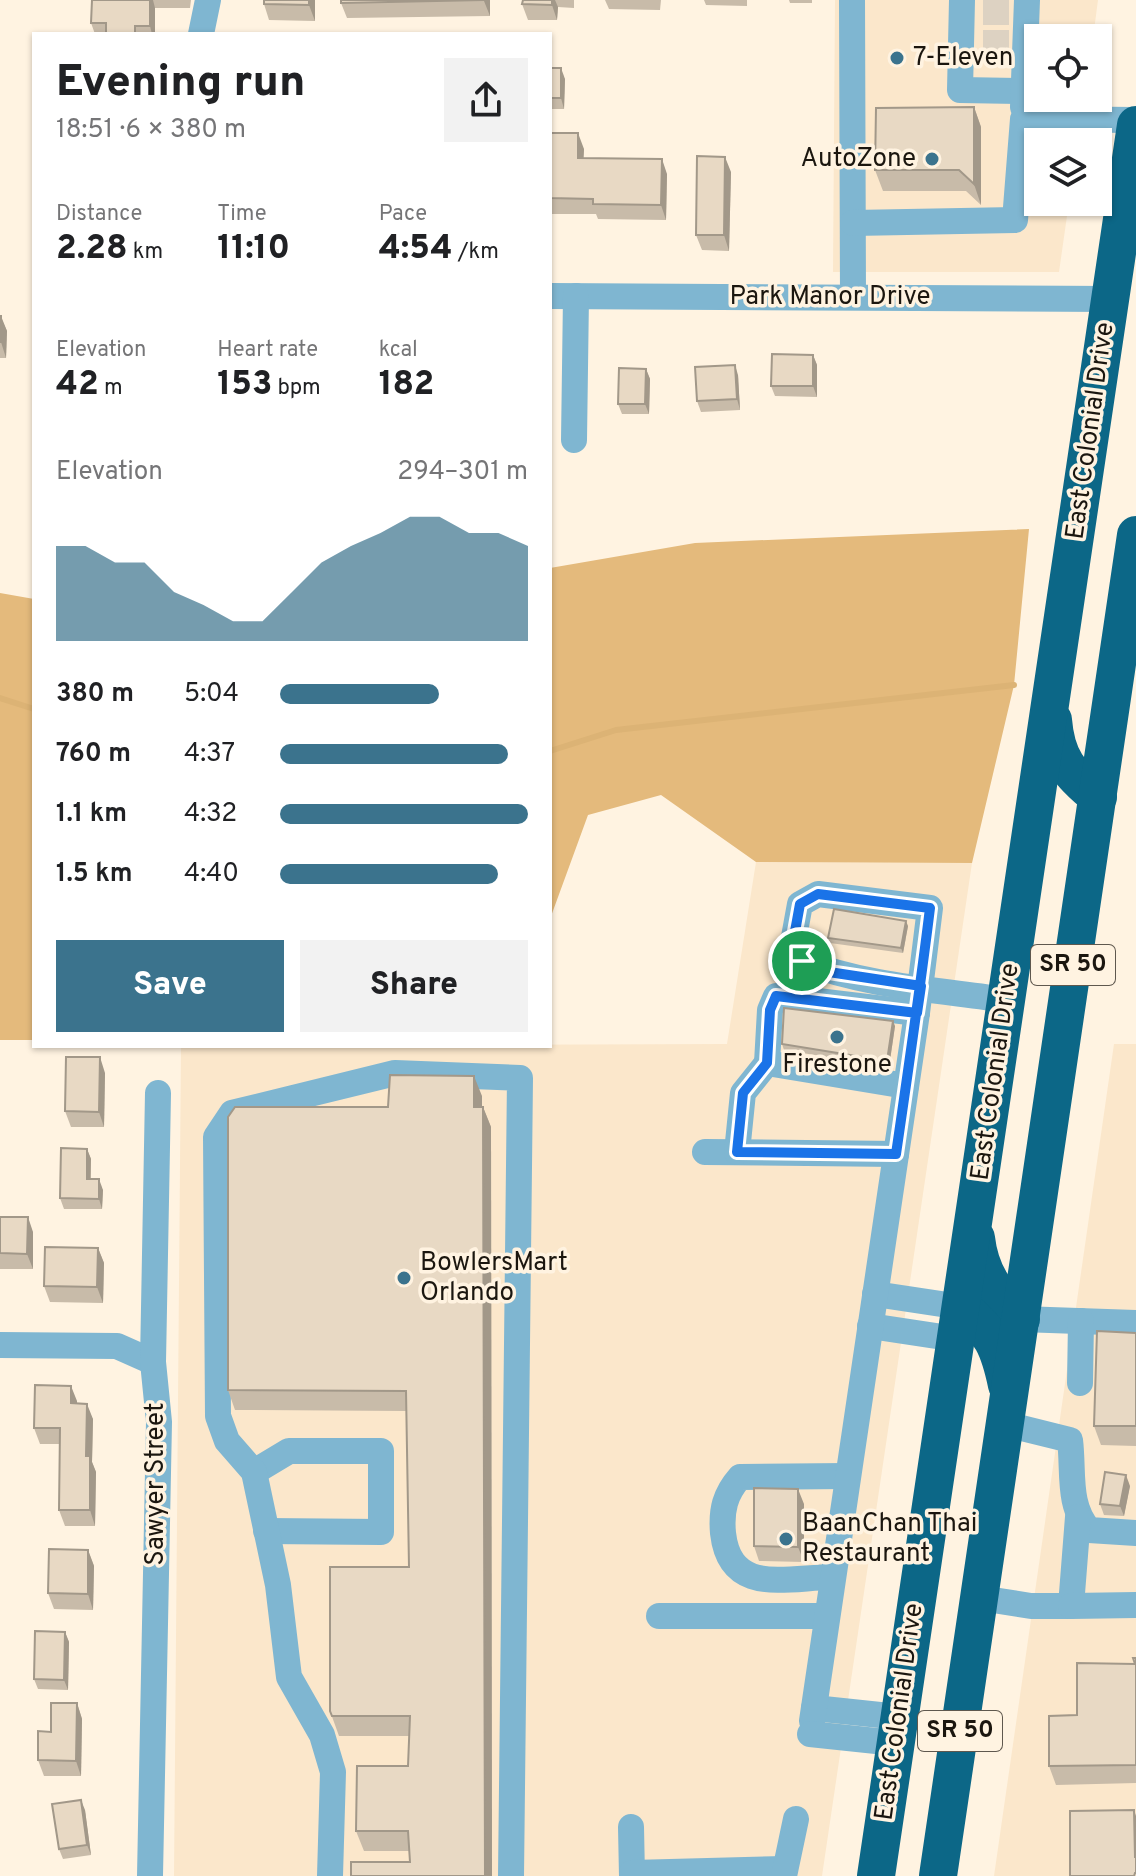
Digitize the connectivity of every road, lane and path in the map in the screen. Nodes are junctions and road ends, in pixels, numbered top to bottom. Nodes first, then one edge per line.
1 (208, 0) edge
2 (852, 0) edge
3 (969, 8) edge
4 (1022, 8) edge
5 (201, 32) edge
6 (1024, 91) junction
7 (1023, 119) junction
8 (1136, 122) edge
9 (853, 223) junction
10 (563, 296) edge
11 (853, 297) junction
12 (1110, 299) junction
13 (574, 440) dead end
14 (1136, 535) edge
15 (1051, 701) junction
16 (1098, 797) junction
17 (921, 986) junction
18 (1007, 1000) junction
19 (917, 1013) junction
20 (767, 1063) junction
21 (906, 1086) junction
22 (158, 1093) dead end
23 (705, 1152) dead end
24 (737, 1152) junction
25 (896, 1154) junction
26 (974, 1220) junction
27 (875, 1294) junction
28 (1021, 1319) junction
29 (1081, 1321) junction
30 (959, 1323) junction
31 (1136, 1323) edge
32 (870, 1326) junction
33 (0, 1345) edge
34 (153, 1362) junction
35 (1080, 1383) dead end
36 (1008, 1410) junction
37 (254, 1472) junction
38 (847, 1476) junction
39 (1078, 1517) junction
40 (266, 1531) junction
41 (1136, 1533) edge
42 (831, 1577) junction
43 (980, 1598) junction
44 (1136, 1605) edge
45 (1071, 1606) junction
46 (659, 1616) dead end
47 (825, 1616) junction
48 (897, 1730) junction
49 (796, 1819) dead end
50 (631, 1827) dead end
51 (785, 1873) edge
52 (632, 1875) edge
53 (150, 1876) edge
54 (330, 1876) edge
55 (511, 1876) edge
56 (876, 1876) edge
57 (938, 1876) edge

1 - 5 street
2 - 9 street
3 - 6 street
4 - 6 street
6 - 7 street
7 - 8 street
7 - 9 street
8 - 12 highway, East Colonial Drive / SR 50
9 - 11 street
10 - 11 street, Park Manor Drive
10 - 13 street
11 - 12 street, Park Manor Drive
12 - 15 highway, East Colonial Drive / SR 50
14 - 16 highway, SR 50
15 - 16 highway
15 - 18 highway, East Colonial Drive / SR 50
16 - 28 highway, SR 50
17 - 17 street
17 - 18 street
17 - 19 street
18 - 26 highway, East Colonial Drive / SR 50
19 - 20 street
19 - 21 street
20 - 21 street
20 - 24 street
21 - 25 street
22 - 34 street, Sawyer Street
23 - 24 street
24 - 25 street
25 - 27 street
26 - 28 highway
26 - 30 highway, East Colonial Drive / SR 50
27 - 30 street
27 - 32 street
28 - 29 street
28 - 36 highway, SR 50
29 - 31 street
29 - 35 street
30 - 32 street
30 - 36 highway
30 - 48 highway, East Colonial Drive / SR 50
32 - 38 street
33 - 34 street
34 - 53 street, Sawyer Street
36 - 39 street
36 - 43 highway, SR 50
37 - 40 street
37 - 40 street
37 - 55 street
38 - 42 street
38 - 42 street
39 - 41 street
39 - 45 street
40 - 54 street
42 - 47 street
43 - 45 street
43 - 57 highway, SR 50
44 - 45 street
46 - 47 street
47 - 48 street
48 - 56 highway, East Colonial Drive / SR 50
49 - 51 street
50 - 52 street
51 - 52 street

